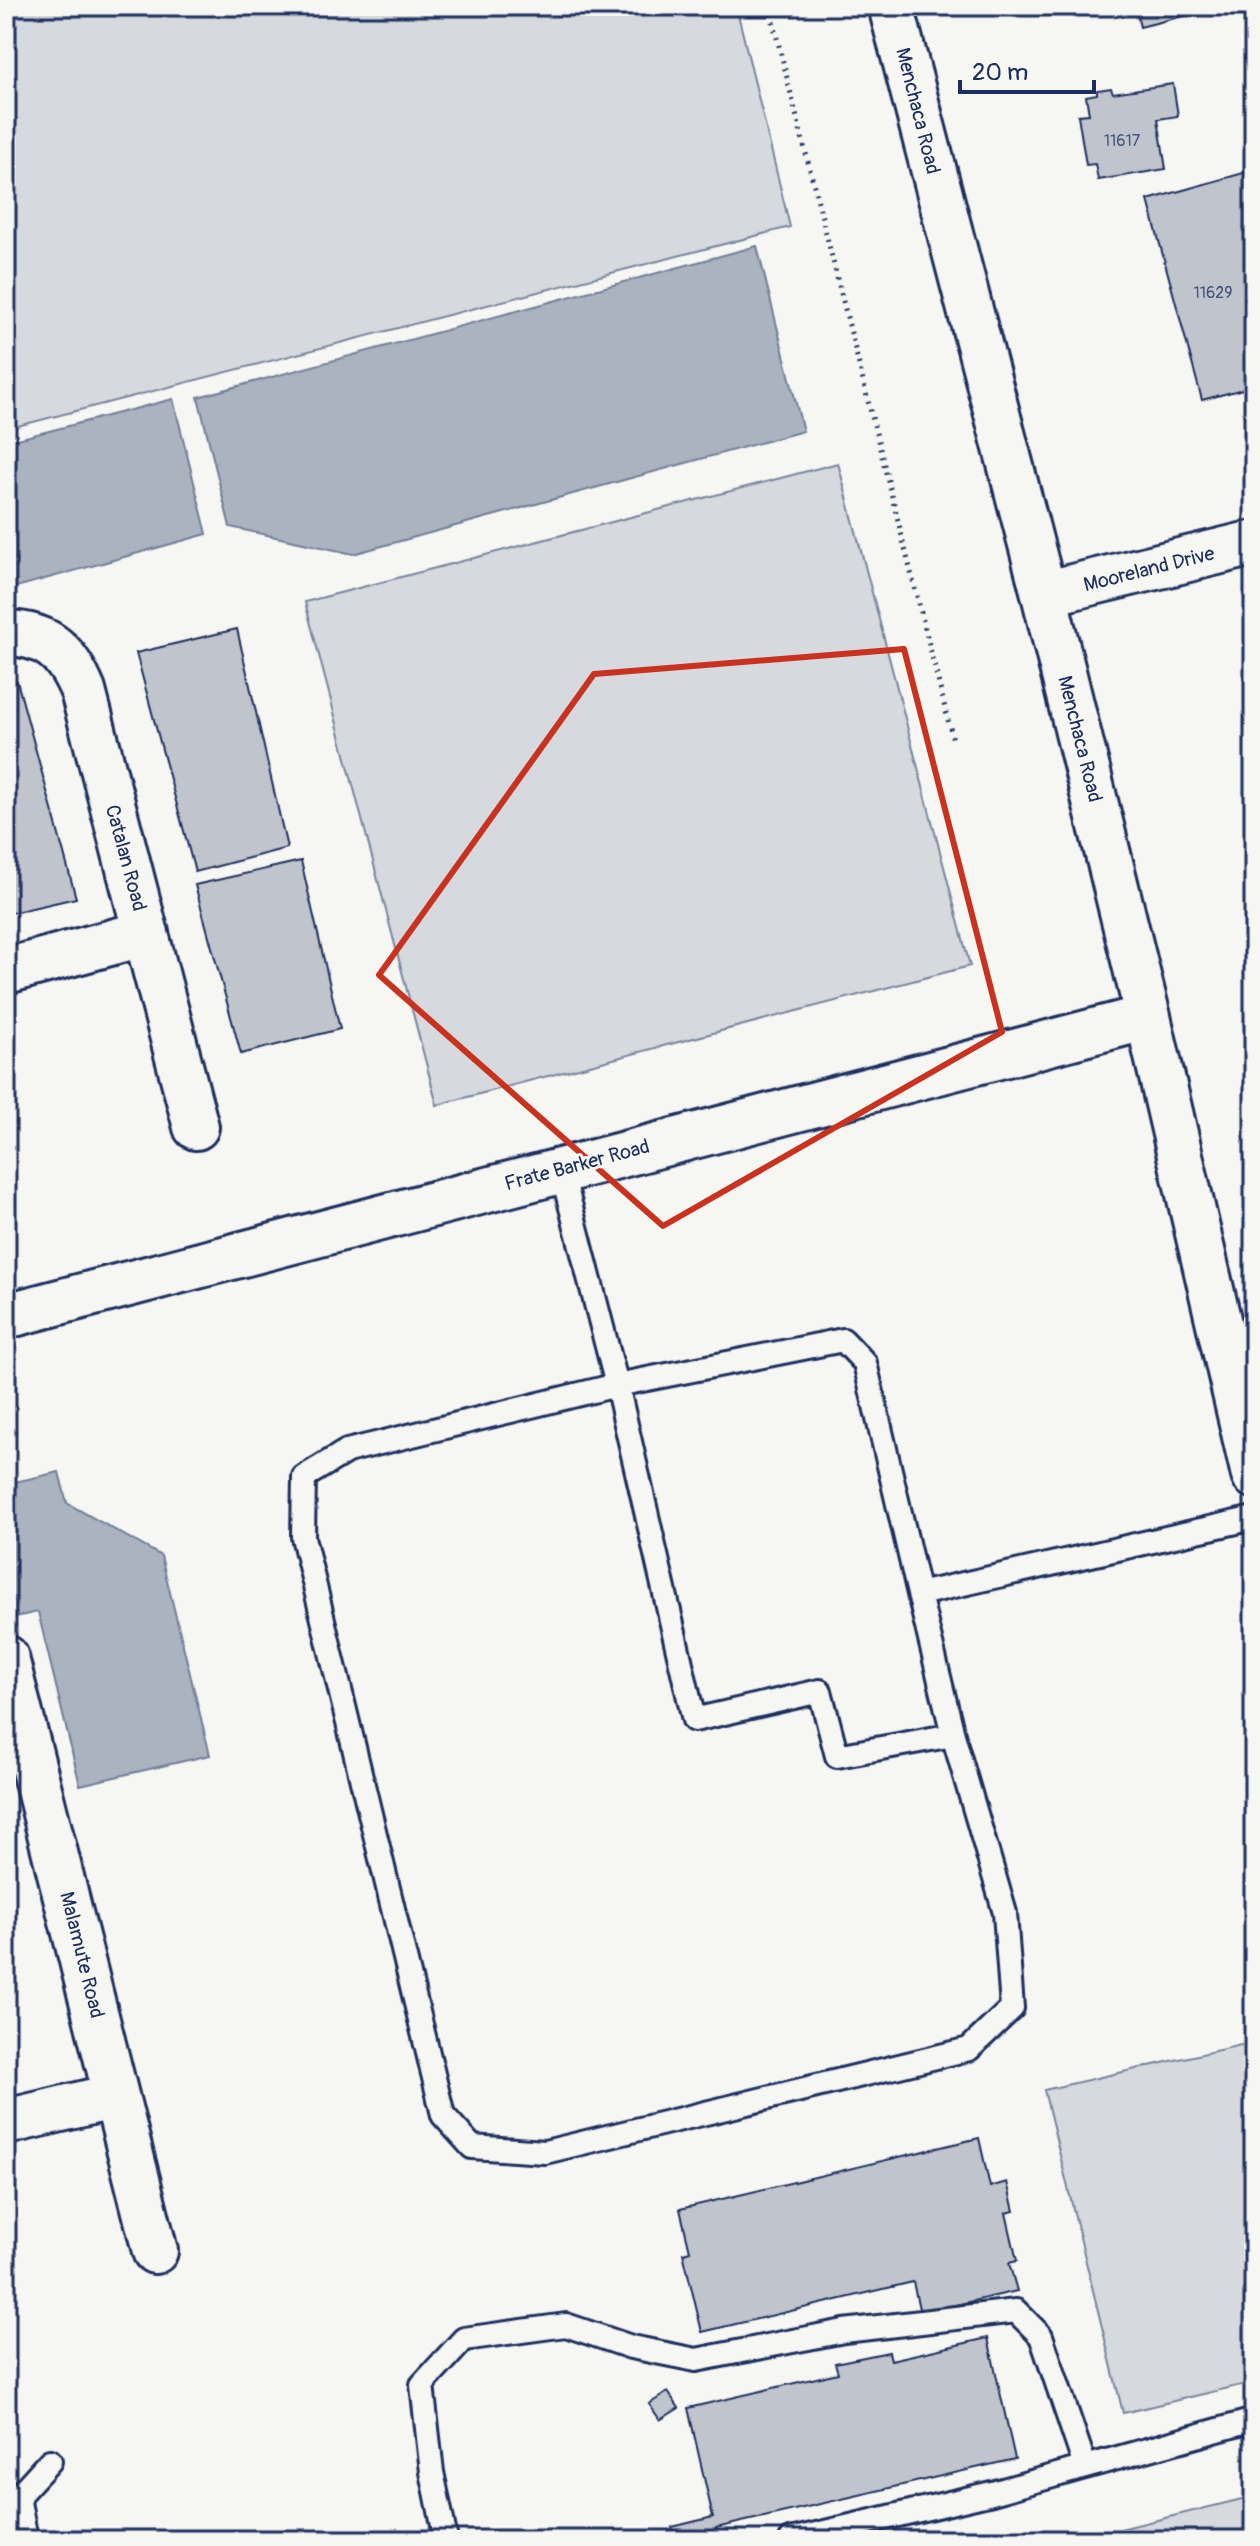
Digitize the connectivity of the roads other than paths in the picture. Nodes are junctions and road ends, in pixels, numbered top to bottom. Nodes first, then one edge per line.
1 (891, 6) edge
2 (1254, 543) edge
3 (1044, 594) junction
4 (6, 633) edge
5 (146, 933) junction
6 (6, 971) edge
7 (1148, 1017) junction
8 (196, 1127) dead end
9 (561, 1169) junction
10 (6, 1316) edge
11 (617, 1385) junction
12 (1254, 1475) edge
13 (1254, 1518) edge
14 (919, 1594) junction
15 (7, 1658) edge
16 (953, 1735) junction
17 (116, 2096) junction
18 (6, 2122) edge
19 (155, 2251) dead end
20 (1254, 2420) edge
21 (50, 2461) dead end
22 (1085, 2466) junction
23 (26, 2540) edge
24 (446, 2540) edge
25 (791, 2540) edge

1 - 3 street, Menchaca Road
2 - 3 street, Mooreland Drive
3 - 7 street, Menchaca Road
4 - 5 street, Catalan Road
5 - 6 street
5 - 8 street, Catalan Road
7 - 9 street, Frate Barker Road
7 - 12 street, Menchaca Road
9 - 10 street, Frate Barker Road
9 - 11 lane
11 - 14 lane
11 - 16 lane
11 - 16 lane
13 - 14 lane
14 - 16 lane
15 - 17 street, Malamute Road
17 - 18 street
17 - 19 street, Malamute Road
20 - 22 lane
21 - 23 lane
22 - 24 lane
22 - 25 lane

